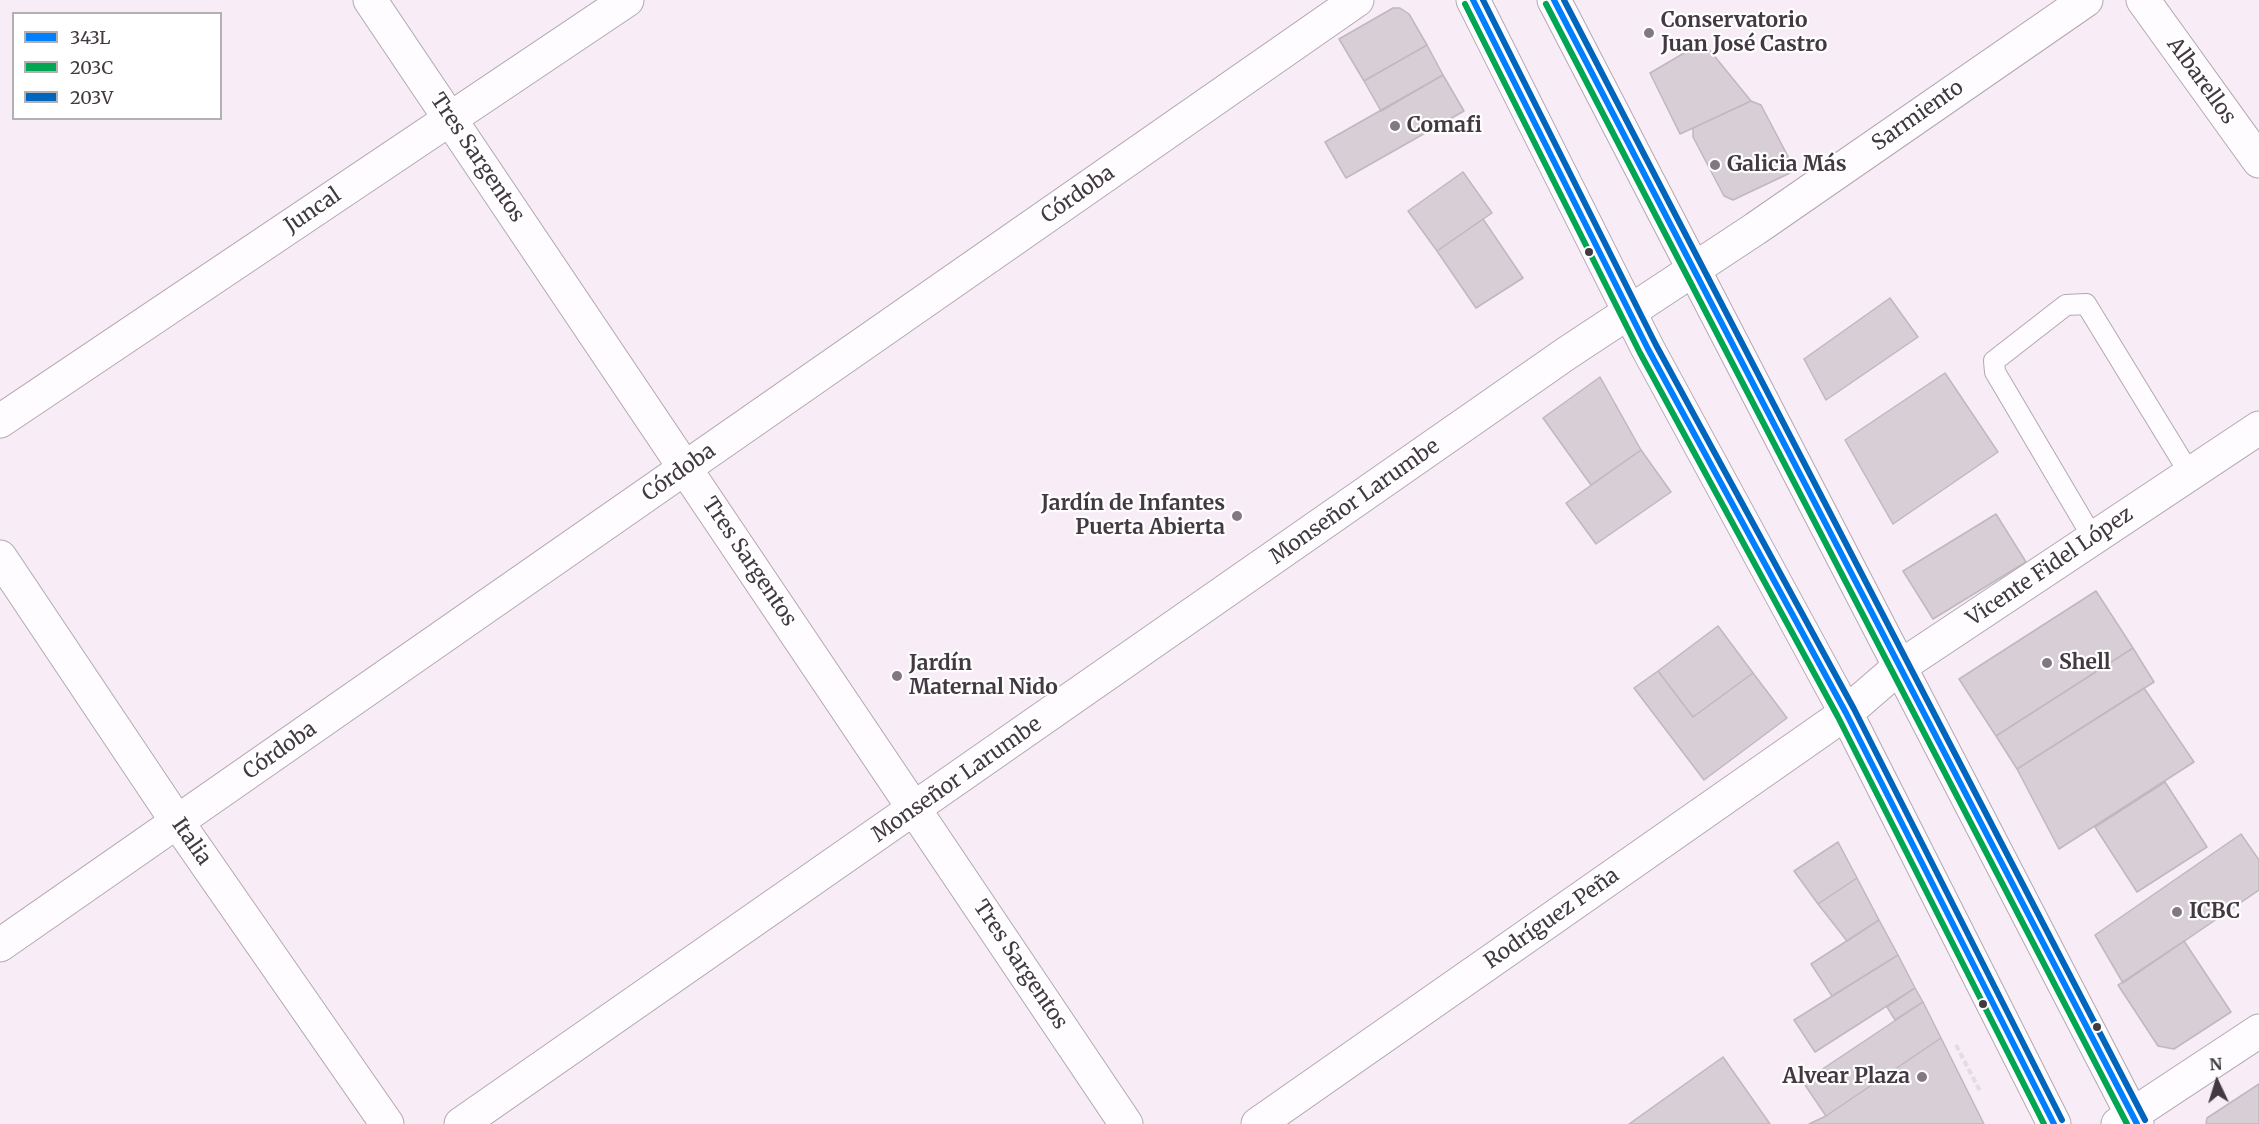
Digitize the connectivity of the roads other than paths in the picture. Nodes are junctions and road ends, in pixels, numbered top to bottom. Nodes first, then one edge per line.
1 (370, 0) edge
2 (627, 0) edge
3 (1357, 0) edge
4 (1473, 0) edge
5 (1554, 0) edge
6 (2086, 0) edge
7 (2143, 0) edge
8 (451, 118) junction
9 (2259, 161) edge
10 (1694, 270) junction
11 (1629, 311) junction
12 (0, 421) edge
13 (2259, 428) edge
14 (686, 469) junction
15 (2190, 474) junction
16 (2093, 538) junction
17 (0, 557) edge
18 (1898, 668) junction
19 (1846, 713) junction
20 (916, 809) junction
21 (178, 823) junction
22 (0, 945) edge
23 (2259, 1031) edge
24 (2129, 1121) edge
25 (387, 1124) edge
26 (461, 1124) edge
27 (1126, 1124) edge
28 (1258, 1124) edge
29 (2054, 1124) edge

1 - 8 street, Tres Sargentos
2 - 8 street, Juncal
3 - 14 street, Córdoba
4 - 11 street
5 - 10 street
6 - 10 street, Sarmiento
7 - 9 street, Albarellos
8 - 12 street, Juncal
8 - 14 street, Tres Sargentos
10 - 11 street, Sarmiento
10 - 18 street
11 - 19 street
11 - 20 street, Monseñor Larumbe
13 - 15 street, Vicente Fidel López
14 - 20 street, Tres Sargentos
14 - 21 street, Córdoba
15 - 16 street, Vicente Fidel López
15 - 16 lane
16 - 18 street, Vicente Fidel López
17 - 21 street, Italia
18 - 19 street, Vicente Fidel López
18 - 24 street
19 - 28 street, Rodríguez Peña
19 - 29 street
20 - 26 street, Monseñor Larumbe
20 - 27 street, Tres Sargentos
21 - 22 street, Córdoba
21 - 25 street, Italia
23 - 24 street

